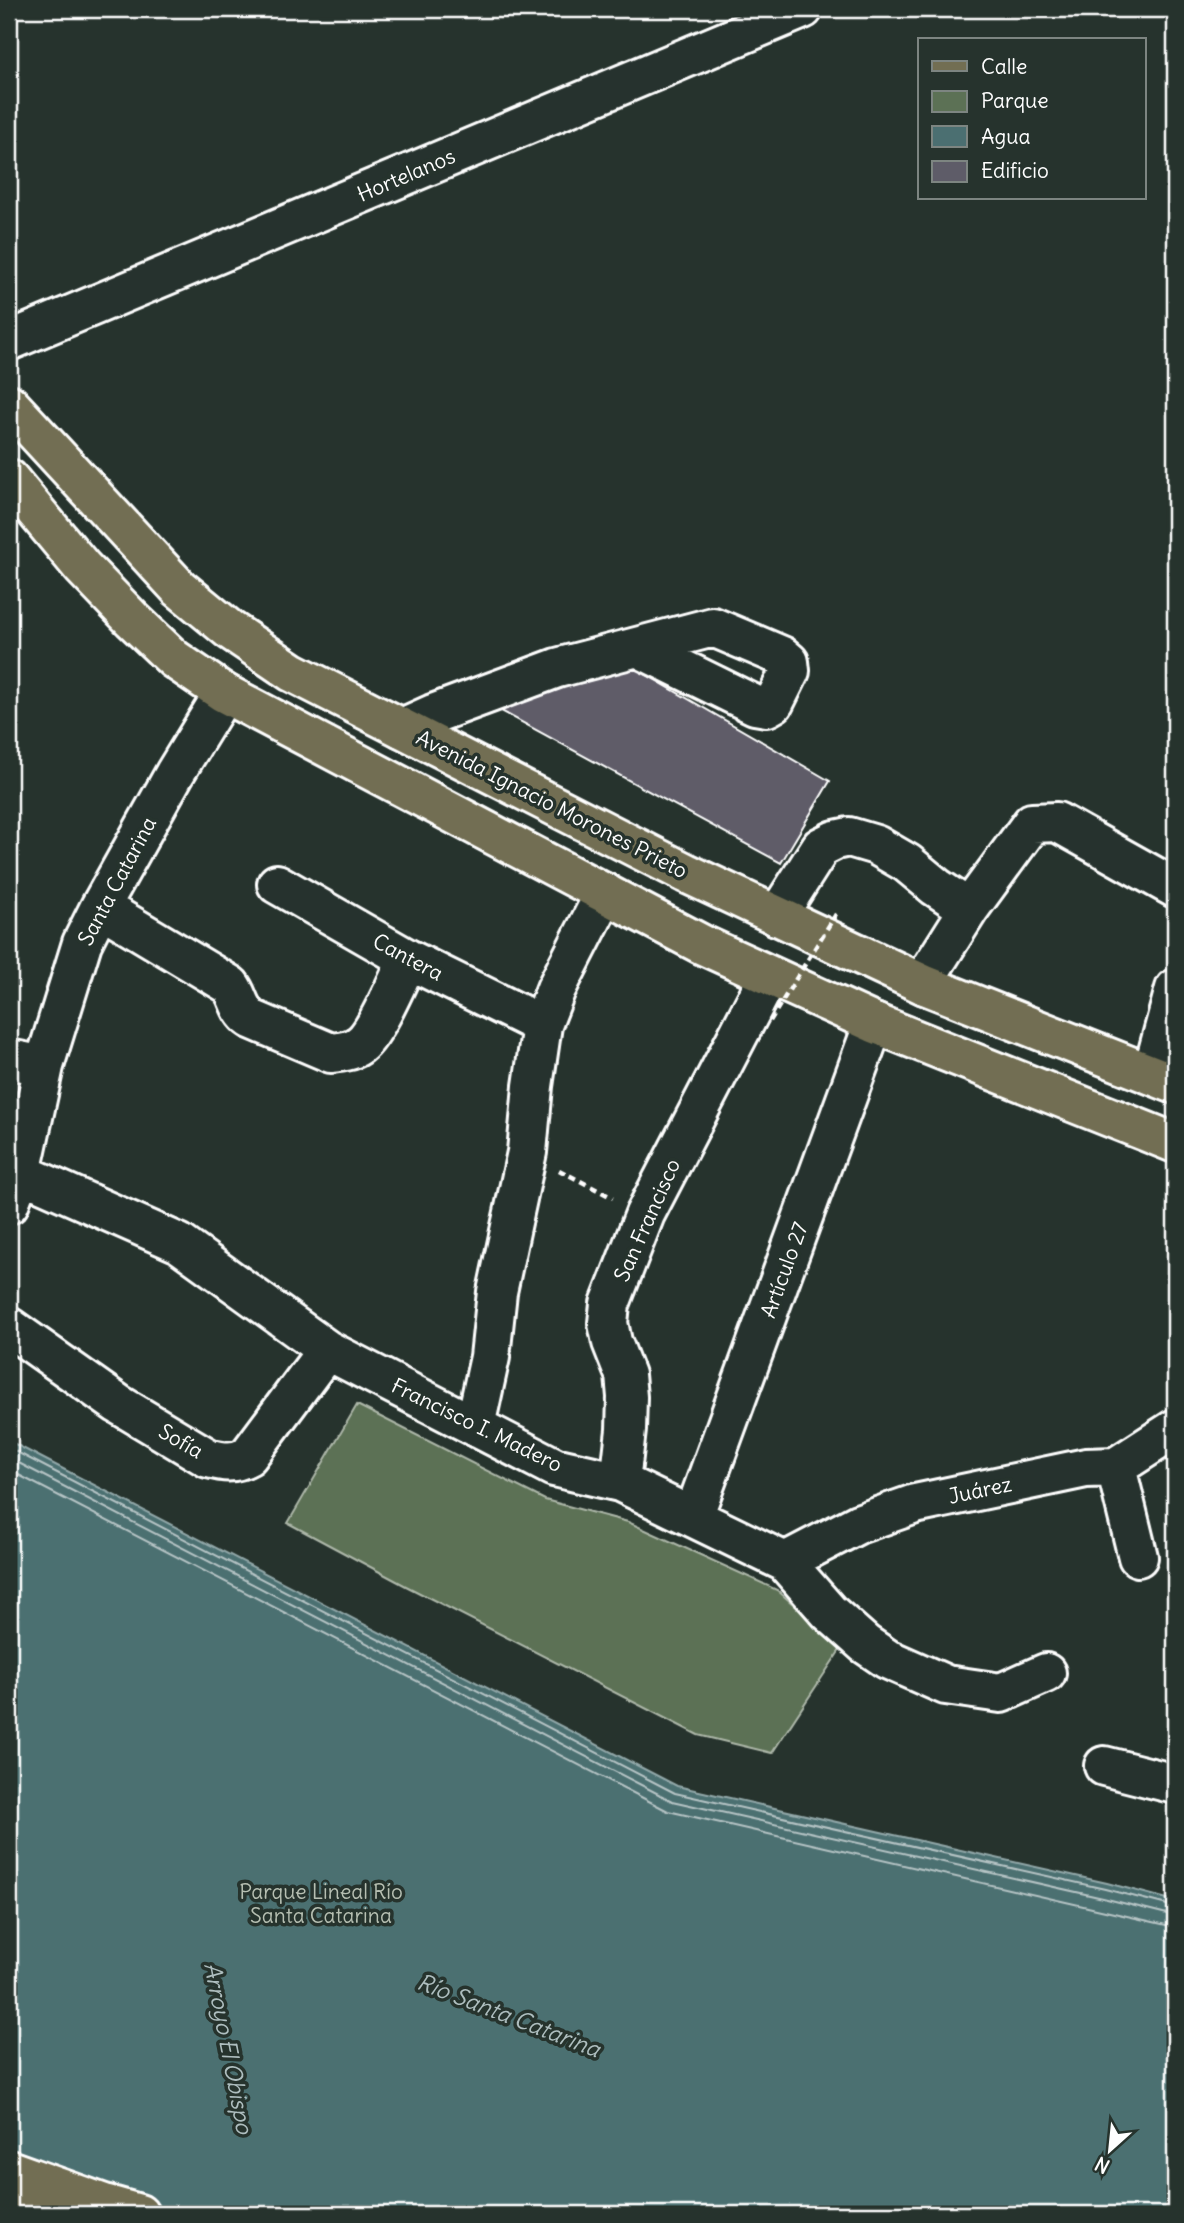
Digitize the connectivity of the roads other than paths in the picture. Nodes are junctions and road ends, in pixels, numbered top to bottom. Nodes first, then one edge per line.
1 (803, 9) edge
2 (9, 341) edge
3 (9, 404) edge
4 (9, 480) edge
5 (637, 647) dead end
6 (224, 693) junction
7 (402, 728) junction
8 (277, 884) dead end
9 (1175, 888) edge
10 (605, 893) junction
11 (100, 907) junction
12 (969, 909) junction
13 (778, 916) junction
14 (408, 959) junction
15 (769, 975) junction
16 (925, 985) junction
17 (1175, 989) edge
18 (874, 1023) junction
19 (542, 1026) junction
20 (26, 1063) edge
21 (1166, 1070) edge
22 (1175, 1143) edge
23 (15, 1188) edge
24 (9, 1327) edge
25 (327, 1350) junction
26 (475, 1426) junction
27 (1175, 1429) edge
28 (1116, 1467) junction
29 (620, 1482) junction
30 (693, 1517) junction
31 (1138, 1557) dead end
32 (785, 1562) junction
33 (1046, 1673) dead end
34 (1104, 1766) dead end
35 (1175, 1784) edge
36 (9, 2170) edge
37 (9, 2205) edge
38 (39, 2214) edge
39 (139, 2214) edge

1 - 2 street, Hortelanos
3 - 7 main road, Avenida Ignacio Morones Prieto
4 - 6 main road
5 - 7 street
6 - 10 main road
6 - 11 street, Santa Catarina
7 - 13 main road, Avenida Ignacio Morones Prieto
8 - 14 street, Cantera
9 - 12 street
10 - 15 main road
10 - 19 street
11 - 14 street
11 - 20 street, Santa Catarina
12 - 13 street
12 - 16 street
13 - 16 main road, Avenida Ignacio Morones Prieto
14 - 19 street, Cantera
15 - 18 main road
15 - 29 street, San Francisco
16 - 21 main road, Avenida Ignacio Morones Prieto
17 - 21 street
18 - 22 main road
18 - 30 street, Artículo 27
19 - 26 street
20 - 23 street, Santa Catarina
23 - 25 street, Francisco I. Madero
24 - 25 street, Sofía
25 - 26 street, Francisco I. Madero
26 - 29 street, Francisco I. Madero
27 - 28 street, Juárez
28 - 31 street
28 - 32 street, Juárez
29 - 30 street, Francisco I. Madero
30 - 32 street, Francisco I. Madero
32 - 33 street, Francisco I. Madero
34 - 35 street
36 - 39 main road
37 - 38 main road

